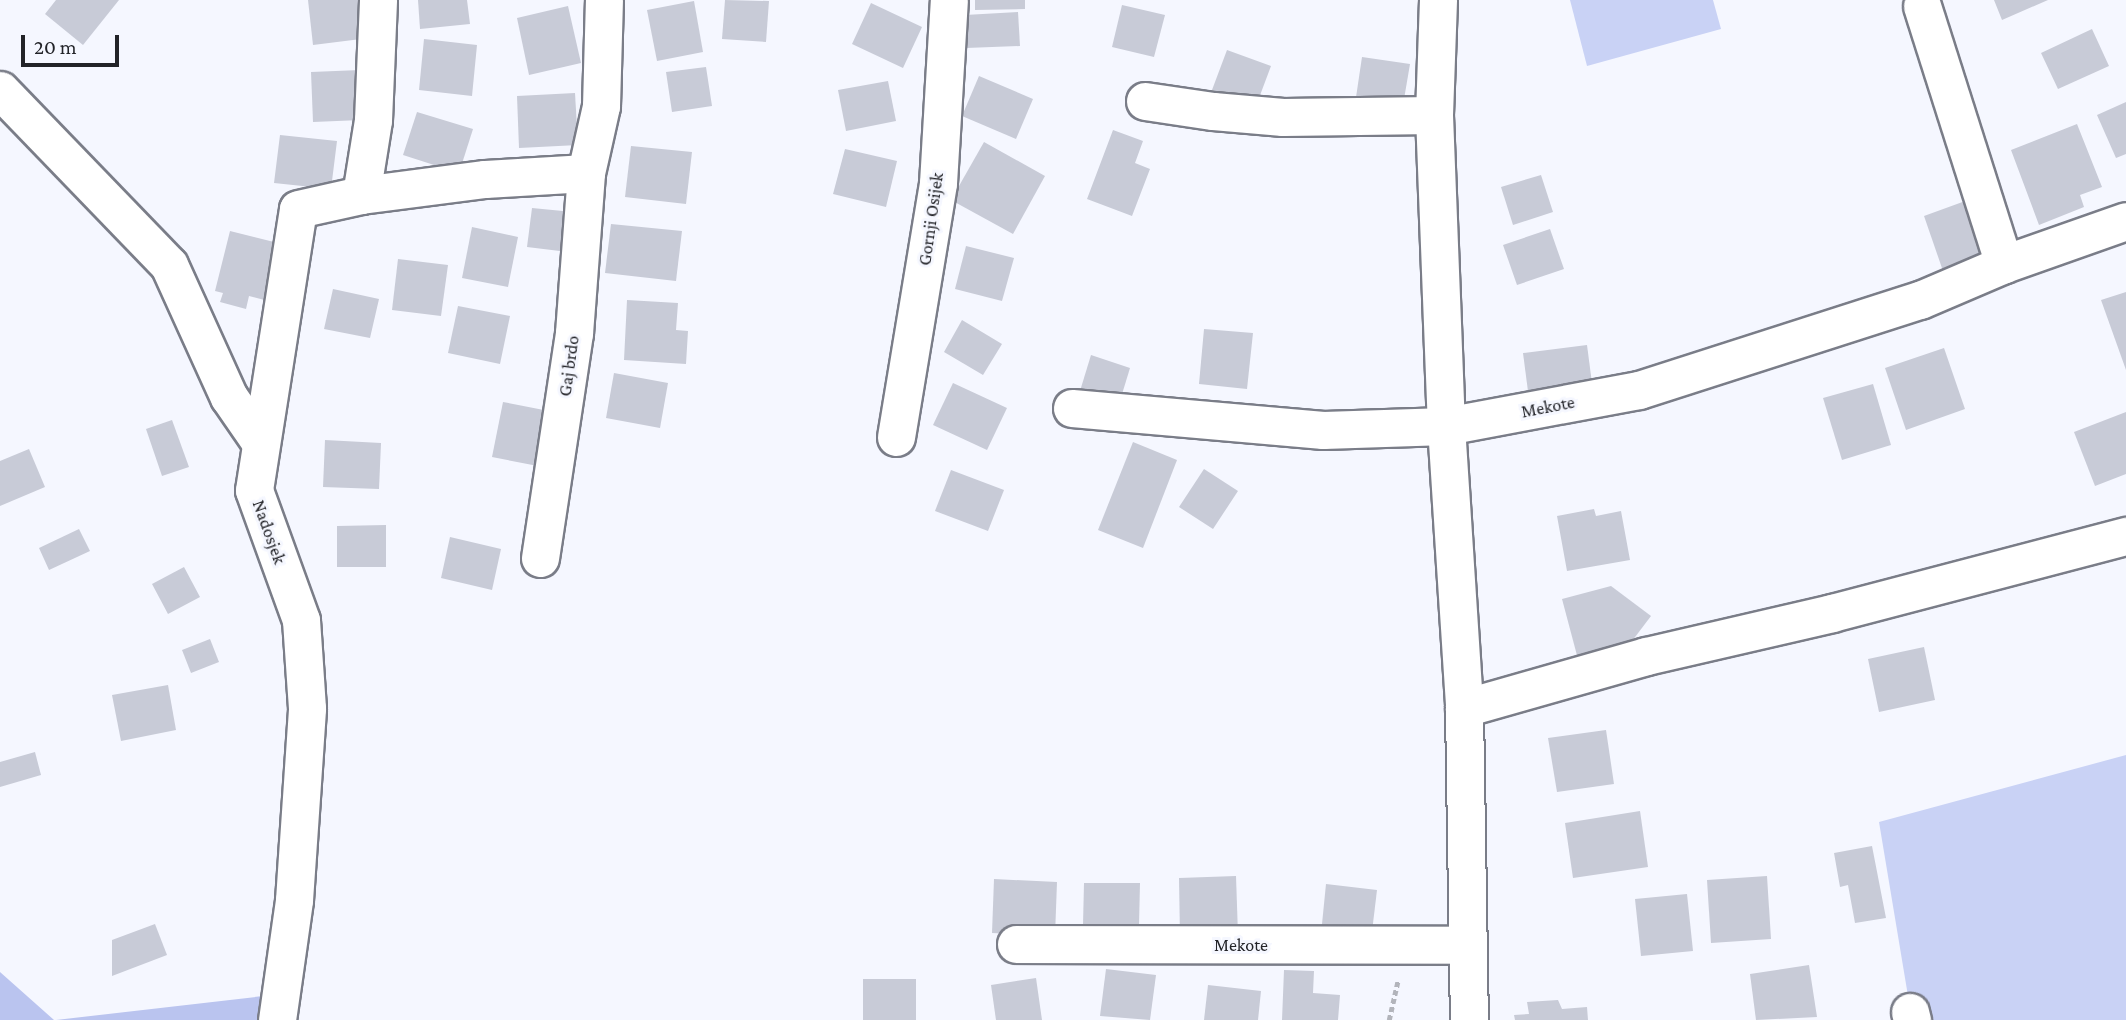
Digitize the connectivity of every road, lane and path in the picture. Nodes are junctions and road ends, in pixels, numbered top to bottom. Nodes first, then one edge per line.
1 (379, 0) edge
2 (604, 0) edge
3 (949, 0) edge
4 (1438, 0) edge
5 (1922, 6) dead end
6 (0, 90) edge
7 (1144, 100) dead end
8 (1434, 115) junction
9 (586, 173) junction
10 (361, 195) junction
11 (2126, 221) edge
12 (2004, 264) junction
13 (1072, 408) dead end
14 (1446, 426) junction
15 (896, 437) dead end
16 (260, 442) junction
17 (2126, 536) edge
18 (540, 558) dead end
19 (1464, 708) junction
20 (1016, 944) dead end
21 (1466, 945) junction
22 (277, 1020) edge
23 (1469, 1020) edge

1 - 10 street
2 - 9 street, Gaj brdo
3 - 15 street, Gornji Osijek
4 - 8 street
5 - 12 street
6 - 16 street
7 - 8 street
8 - 14 street
9 - 10 street
9 - 18 street, Gaj brdo
10 - 16 street
11 - 12 street, Mekote
12 - 14 street, Mekote
13 - 14 street, Mekote
14 - 19 street
16 - 22 street, Nadosjek
17 - 19 street
19 - 21 street
20 - 21 street, Mekote
21 - 23 street

